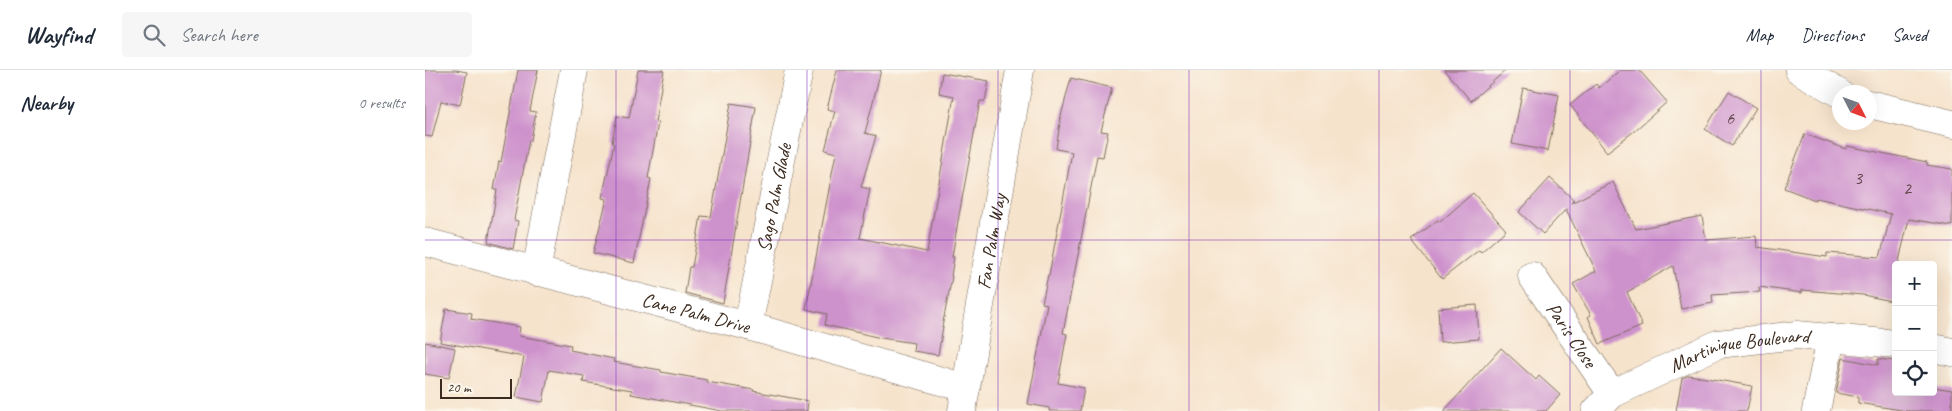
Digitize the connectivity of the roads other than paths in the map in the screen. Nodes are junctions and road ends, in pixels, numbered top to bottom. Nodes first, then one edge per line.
1 (574, 70) edge
2 (799, 70) edge
3 (1020, 70) edge
4 (1811, 73) edge
5 (1832, 88) edge
6 (1877, 106) edge
7 (1952, 124) edge
8 (425, 242) edge
9 (536, 272) junction
10 (1532, 276) dead end
11 (747, 326) junction
12 (1831, 338) junction
13 (1892, 344) edge
14 (1937, 349) edge
15 (1952, 352) edge
16 (964, 399) edge
17 (1604, 402) edge
18 (1816, 411) edge

1 - 9 street
2 - 11 street, Sago Palm Glade
3 - 16 street, Fan Palm Way
4 - 5 street
6 - 7 street
8 - 9 street, Cane Palm Drive
9 - 11 street, Cane Palm Drive
10 - 17 street, Paris Close
11 - 16 street, Cane Palm Drive
12 - 13 street, Martinique Boulevard
12 - 17 street, Martinique Boulevard
12 - 18 street
14 - 15 street

